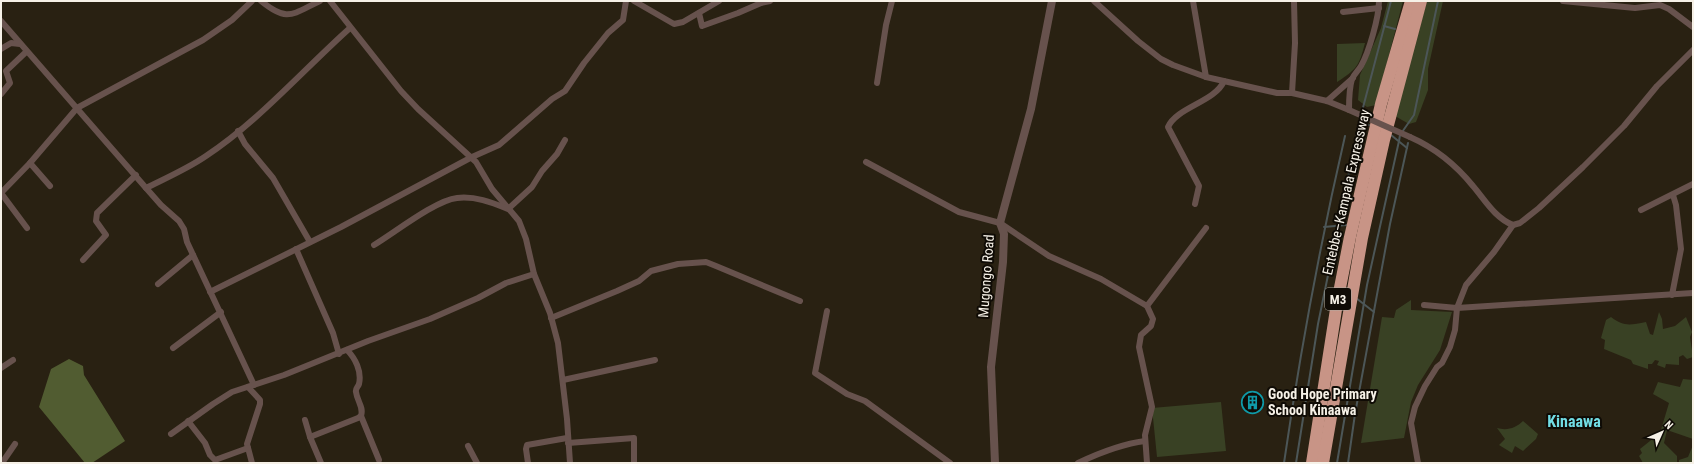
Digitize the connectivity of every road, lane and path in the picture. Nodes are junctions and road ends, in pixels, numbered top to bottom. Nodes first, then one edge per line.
1 (252, 1) edge
2 (261, 1) edge
3 (320, 1) edge
4 (330, 1) edge
5 (626, 1) edge
6 (634, 1) edge
7 (719, 1) edge
8 (770, 1) edge
9 (892, 1) edge
10 (1052, 1) edge
11 (1094, 1) edge
12 (1193, 1) edge
13 (1294, 1) edge
14 (1379, 1) edge
15 (1411, 1) edge
16 (1421, 1) edge
17 (1563, 1) edge
18 (1660, 3) edge
19 (1611, 4) edge
20 (1379, 8) junction
21 (1343, 12) dead end
22 (699, 13) junction
23 (1, 21) edge
24 (1693, 27) edge
25 (350, 28) junction
26 (20, 44) junction
27 (1, 49) edge
28 (1693, 50) edge
29 (26, 52) junction
30 (1206, 77) junction
31 (1353, 78) junction
32 (1224, 81) junction
33 (877, 83) dead end
34 (1292, 93) junction
35 (1, 94) edge
36 (1327, 100) junction
37 (77, 108) junction
38 (1349, 110) junction
39 (238, 131) junction
40 (565, 140) dead end
41 (472, 157) junction
42 (866, 162) dead end
43 (30, 163) junction
44 (136, 175) junction
45 (1693, 184) edge
46 (50, 186) dead end
47 (146, 188) junction
48 (492, 189) junction
49 (1, 193) edge
50 (1673, 195) junction
51 (484, 199) junction
52 (1195, 204) dead end
53 (508, 209) junction
54 (1641, 210) dead end
55 (1000, 223) junction
56 (1513, 225) junction
57 (27, 228) dead end
58 (1206, 228) dead end
59 (310, 242) junction
60 (374, 245) dead end
61 (296, 249) junction
62 (193, 255) junction
63 (83, 260) dead end
64 (534, 274) junction
65 (158, 284) dead end
66 (210, 292) junction
67 (1693, 293) edge
68 (1672, 295) junction
69 (800, 301) dead end
70 (1424, 305) dead end
71 (1147, 306) junction
72 (1457, 308) junction
73 (827, 311) dead end
74 (221, 312) junction
75 (438, 312) dead end
76 (551, 318) junction
77 (173, 348) dead end
78 (347, 350) junction
79 (339, 354) junction
80 (13, 360) dead end
81 (655, 360) dead end
82 (1, 368) edge
83 (563, 380) junction
84 (251, 386) junction
85 (361, 416) junction
86 (306, 420) dead end
87 (188, 421) junction
88 (171, 434) dead end
89 (310, 437) junction
90 (568, 440) junction
91 (1145, 442) junction
92 (15, 444) dead end
93 (468, 446) dead end
94 (248, 448) junction
95 (379, 460) dead end
96 (2, 463) edge
97 (252, 463) edge
98 (321, 463) edge
99 (477, 463) edge
100 (528, 463) edge
101 (570, 463) edge
102 (634, 463) edge
103 (950, 463) edge
104 (995, 463) edge
105 (1078, 463) edge
106 (1147, 463) edge
107 (1312, 463) edge
108 (1323, 463) edge
109 (1418, 463) edge

1 - 37 street
2 - 3 street
4 - 25 street
5 - 41 street
6 - 22 street
7 - 22 street
8 - 22 street
9 - 33 street
10 - 55 street, Mugongo Road
11 - 30 street
12 - 30 street
13 - 34 street
14 - 20 street
15 - 107 highway, Entebbe–Kampala Expressway / M3
16 - 108 highway, Entebbe–Kampala Expressway / M3
17 - 19 street
18 - 19 street
18 - 24 street
20 - 21 street
20 - 31 street
23 - 26 street
25 - 39 street
25 - 41 street
26 - 27 street
26 - 29 street
28 - 56 street
29 - 35 street
29 - 37 street
30 - 32 street
31 - 36 street
31 - 38 street
32 - 34 street
32 - 52 street
34 - 36 street
36 - 38 street
37 - 43 street
37 - 44 street
38 - 56 street, bridge
39 - 47 street
39 - 59 street
40 - 53 street
41 - 48 street
41 - 59 street
42 - 55 street
43 - 46 street
43 - 49 street
44 - 47 street
44 - 63 street
45 - 50 street
47 - 62 street
48 - 51 street
48 - 53 street
49 - 57 street
50 - 54 street
50 - 68 street
51 - 53 street
51 - 60 street
53 - 64 street
55 - 71 street
55 - 104 street, Mugongo Road
56 - 72 street
58 - 71 street
59 - 61 street
61 - 66 street
61 - 79 street
62 - 65 street
62 - 66 street
64 - 75 street
64 - 76 street
64 - 78 street
66 - 74 street
67 - 68 street
68 - 72 street
69 - 76 street
70 - 72 street
71 - 91 street
72 - 109 street
73 - 103 street
74 - 77 street
74 - 84 street
76 - 83 street
78 - 79 street
78 - 85 street
79 - 84 street
80 - 82 street
81 - 83 street
83 - 90 street
84 - 87 street
84 - 94 street
85 - 89 street
85 - 95 street
86 - 89 street
87 - 88 street
87 - 94 street
89 - 98 street
90 - 100 street
90 - 101 street
90 - 102 street
91 - 105 street
91 - 106 street
92 - 96 street
93 - 99 street
94 - 97 street

